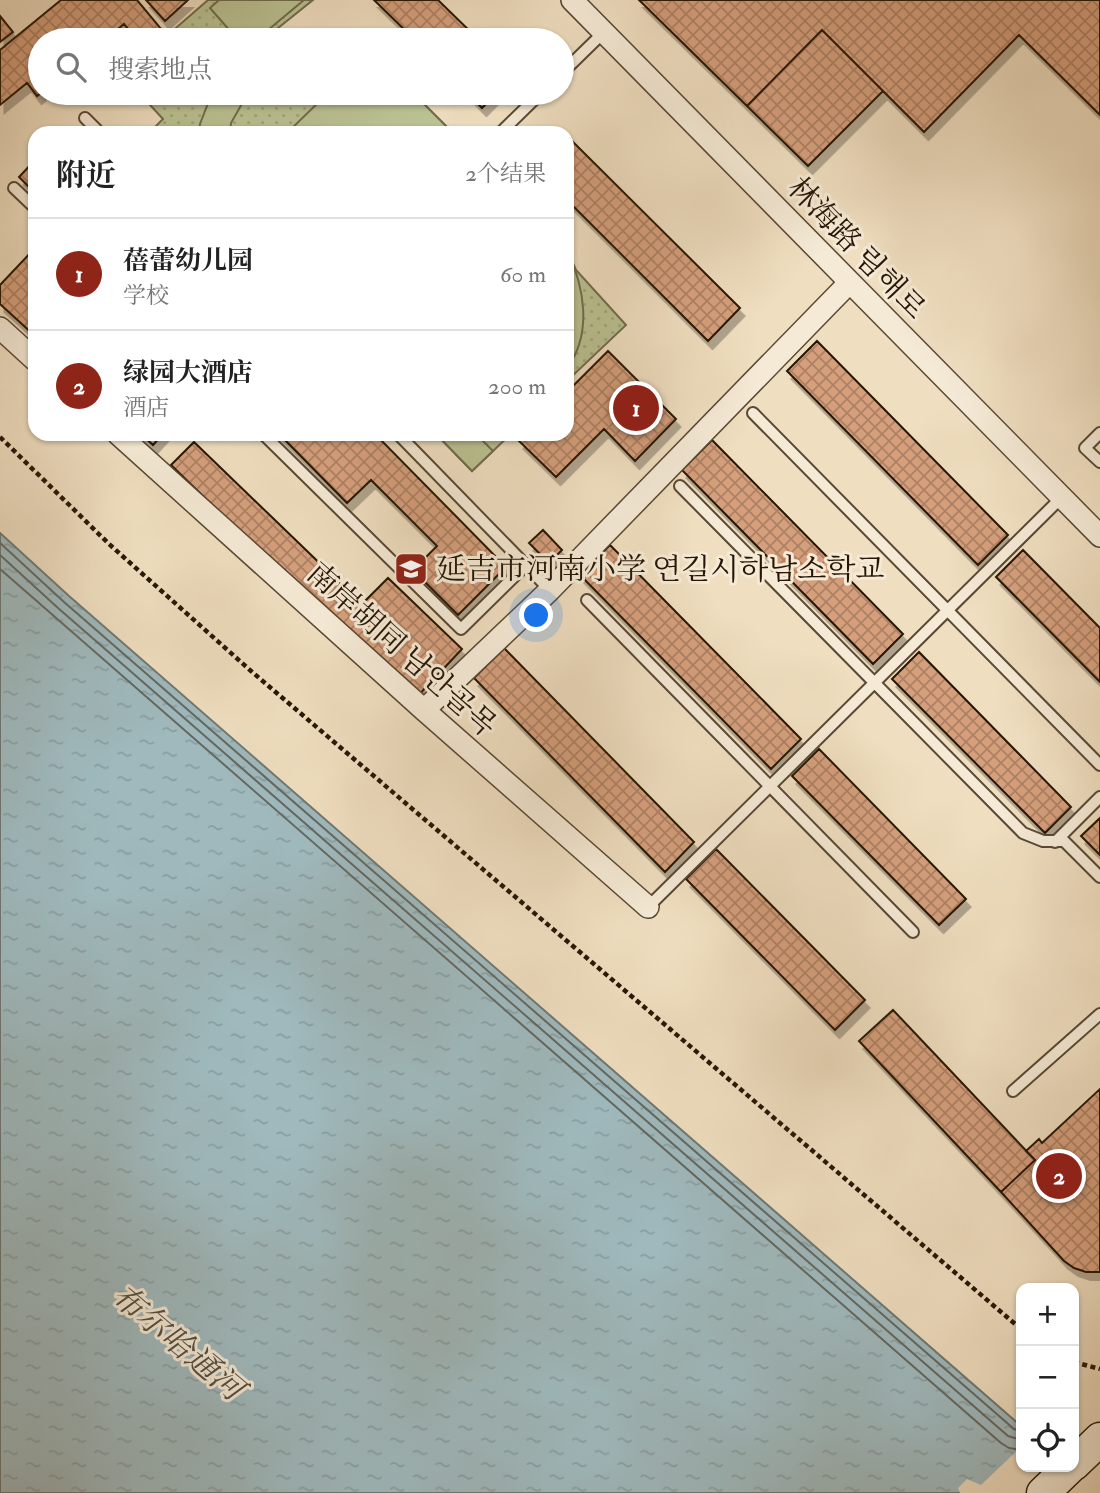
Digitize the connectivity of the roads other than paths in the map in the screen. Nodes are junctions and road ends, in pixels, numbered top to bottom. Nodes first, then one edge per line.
1 (572, 0) edge
2 (604, 32) junction
3 (574, 61) edge
4 (529, 105) edge
5 (85, 118) dead end
6 (93, 126) edge
7 (507, 126) edge
8 (14, 188) dead end
9 (28, 201) edge
10 (849, 283) junction
11 (0, 328) edge
12 (28, 354) edge
13 (753, 413) dead end
14 (1100, 433) edge
15 (126, 441) edge
16 (270, 441) edge
17 (405, 441) edge
18 (1100, 462) edge
19 (680, 486) dead end
20 (1060, 498) junction
21 (1100, 537) edge
22 (527, 564) junction
23 (550, 590) junction
24 (587, 600) dead end
25 (947, 610) junction
26 (874, 682) junction
27 (424, 710) junction
28 (1100, 765) edge
29 (770, 786) junction
30 (1100, 797) edge
31 (1055, 842) junction
32 (1100, 877) edge
33 (648, 907) joint
34 (913, 932) dead end
35 (1100, 1014) edge
36 (1013, 1091) dead end
37 (1100, 1439) edge
38 (1079, 1458) edge
39 (1065, 1472) edge
40 (1043, 1493) edge

1 - 2 street, 林海路 림해로
2 - 3 lane
2 - 10 street, 林海路 림해로
4 - 7 lane
5 - 6 lane
8 - 9 lane
10 - 20 street, 林海路 림해로
10 - 23 street
11 - 12 street
13 - 25 lane
14 - 18 lane
15 - 27 street, 南岸胡同 남안골목
16 - 22 lane
17 - 22 lane
19 - 26 lane
20 - 21 street, 林海路 림해로
20 - 25 lane
22 - 23 lane
23 - 27 street
24 - 29 lane
25 - 26 lane
25 - 28 lane
26 - 29 lane
26 - 31 lane
27 - 33 street, 南岸胡同 남안골목
29 - 33 lane
29 - 34 lane
30 - 31 lane
31 - 32 lane
35 - 36 lane
37 - 38 main road
39 - 40 main road

